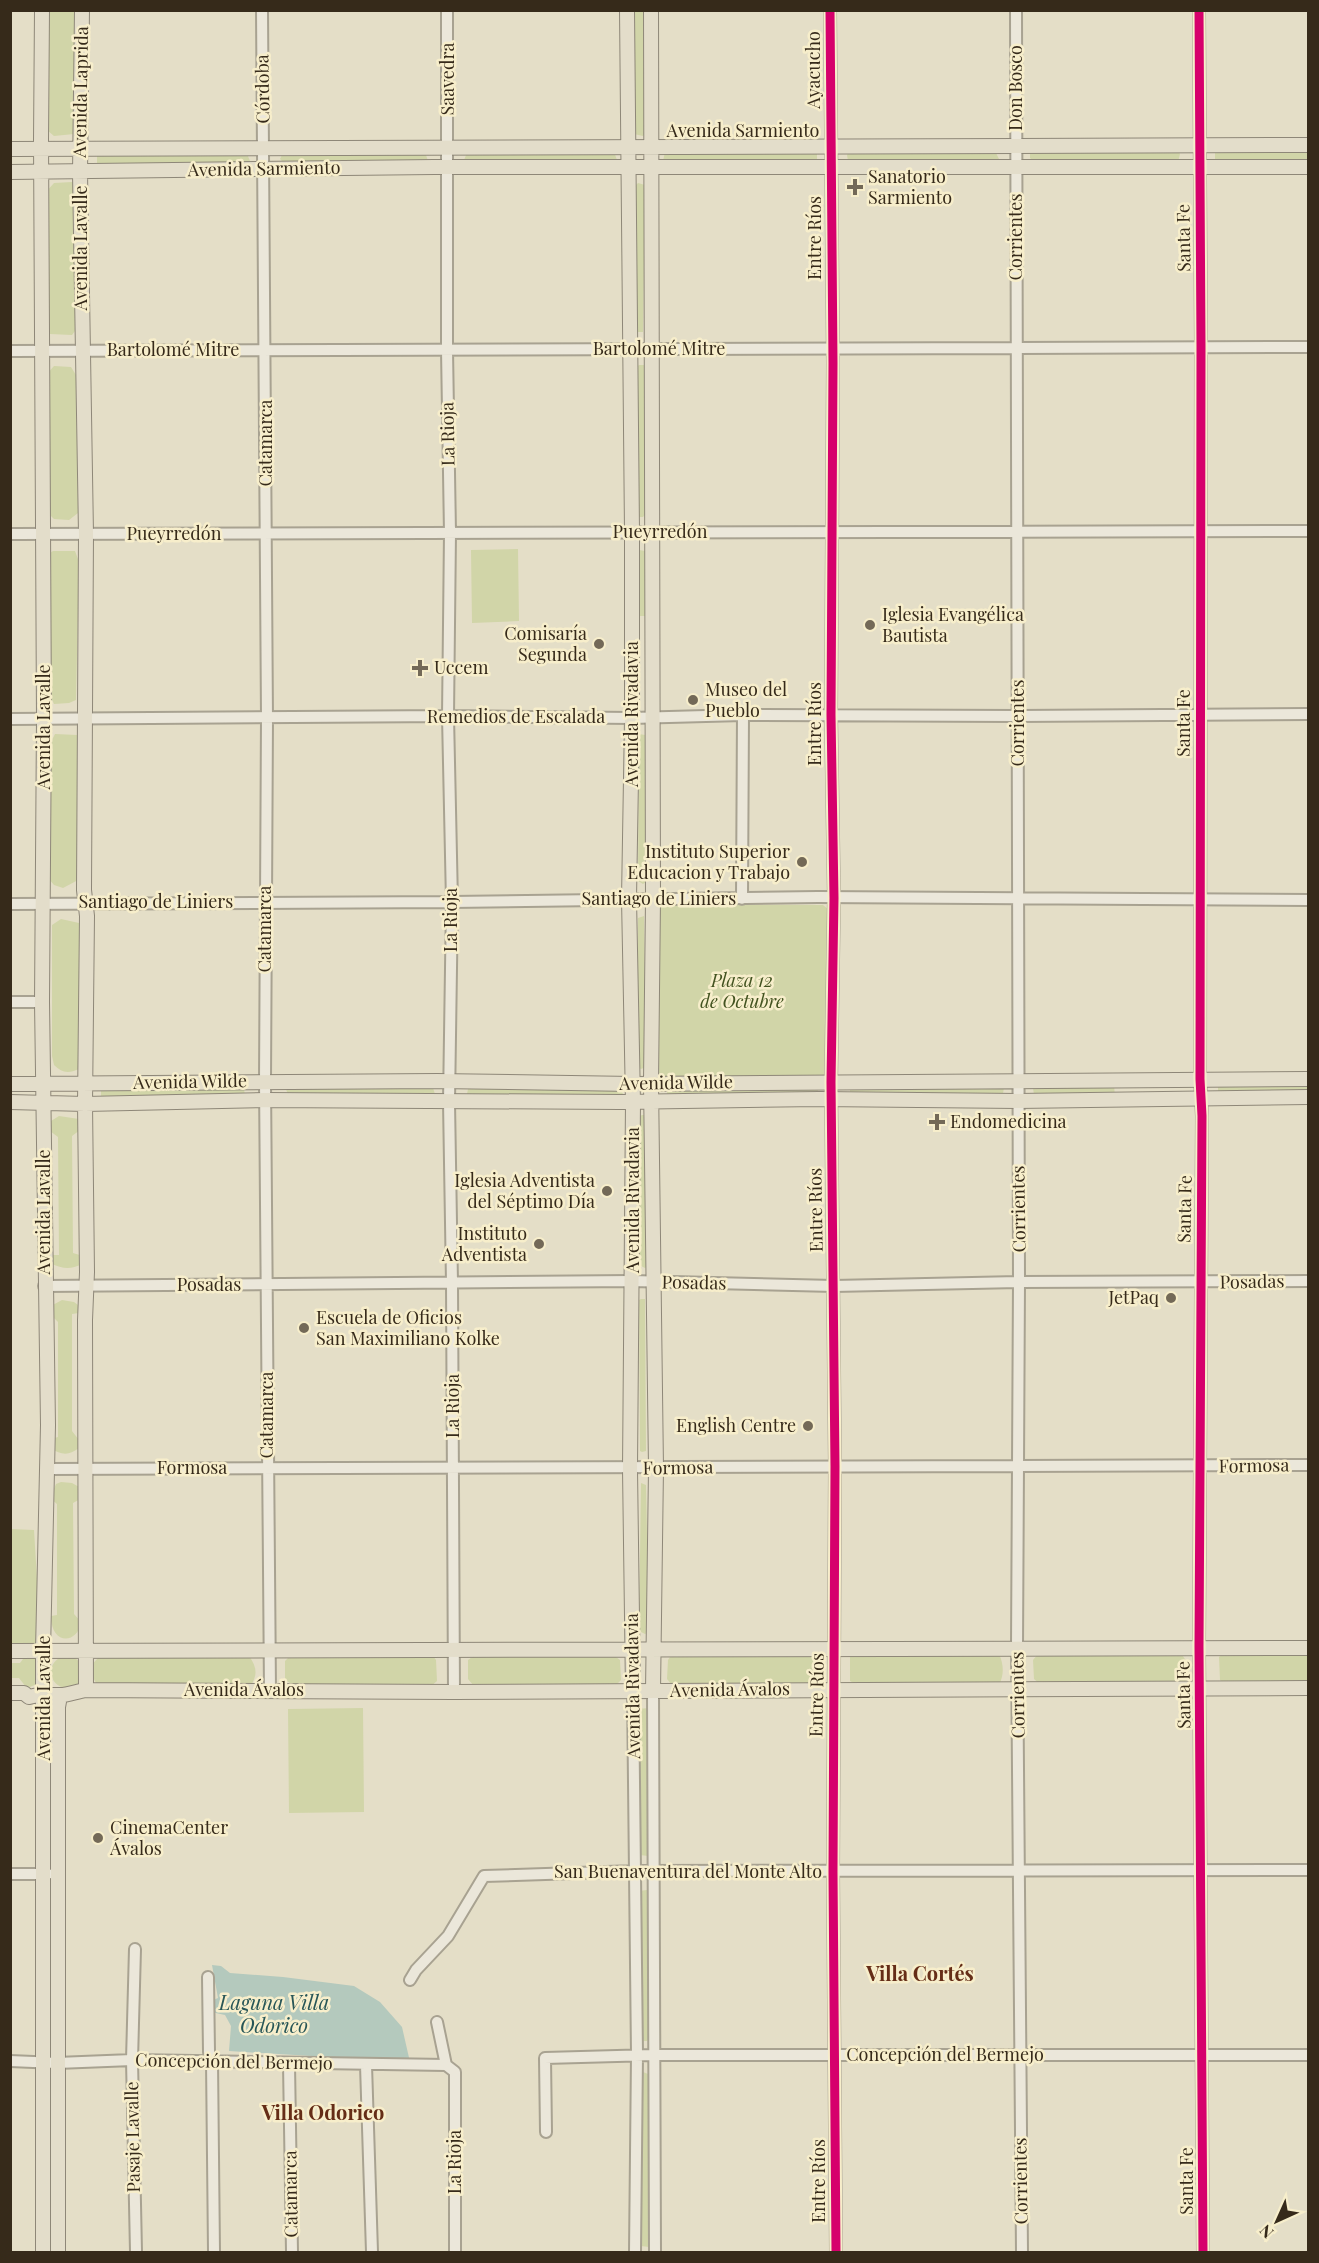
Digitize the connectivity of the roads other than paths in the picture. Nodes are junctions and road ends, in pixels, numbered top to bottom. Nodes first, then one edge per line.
1 (42, 10) edge
2 (82, 10) edge
3 (262, 10) edge
4 (447, 10) edge
5 (627, 10) edge
6 (651, 10) edge
7 (831, 10) edge
8 (1016, 10) edge
9 (1199, 10) edge
10 (1308, 145) edge
11 (1199, 146) junction
12 (627, 147) junction
13 (651, 147) junction
14 (831, 147) junction
15 (1016, 147) junction
16 (81, 148) junction
17 (264, 148) junction
18 (448, 148) junction
19 (10, 149) edge
20 (41, 149) junction
21 (831, 166) junction
22 (1016, 166) junction
23 (1199, 166) junction
24 (448, 167) junction
25 (651, 167) junction
26 (1308, 167) edge
27 (264, 168) junction
28 (628, 168) junction
29 (10, 172) edge
30 (42, 172) junction
31 (80, 172) junction
32 (1015, 346) junction
33 (1201, 346) junction
34 (833, 347) junction
35 (1308, 347) edge
36 (631, 349) junction
37 (652, 349) junction
38 (81, 350) junction
39 (266, 350) junction
40 (447, 350) junction
41 (10, 351) edge
42 (42, 351) junction
43 (1200, 531) junction
44 (1308, 531) edge
45 (632, 532) junction
46 (651, 532) junction
47 (832, 532) junction
48 (1016, 532) junction
49 (266, 533) junction
50 (450, 533) junction
51 (10, 534) edge
52 (43, 534) junction
53 (86, 534) junction
54 (632, 630) junction
55 (651, 630) junction
56 (743, 714) junction
57 (1308, 714) edge
58 (831, 715) junction
59 (1200, 715) junction
60 (448, 716) junction
61 (1018, 716) junction
62 (652, 717) junction
63 (44, 718) junction
64 (84, 718) junction
65 (267, 718) junction
66 (633, 718) junction
67 (10, 719) edge
68 (834, 898) junction
69 (1018, 898) junction
70 (629, 899) junction
71 (653, 899) junction
72 (742, 899) junction
73 (1202, 900) junction
74 (1308, 900) edge
75 (265, 902) junction
76 (452, 902) junction
77 (42, 903) junction
78 (85, 903) junction
79 (10, 904) edge
80 (10, 1002) edge
81 (42, 1002) junction
82 (1200, 1079) junction
83 (1308, 1079) edge
84 (1018, 1080) junction
85 (450, 1081) junction
86 (265, 1082) junction
87 (831, 1082) junction
88 (86, 1083) junction
89 (651, 1083) junction
90 (10, 1084) edge
91 (43, 1084) junction
92 (633, 1084) junction
93 (1202, 1097) junction
94 (1308, 1097) edge
95 (831, 1099) junction
96 (265, 1100) junction
97 (1018, 1101) junction
98 (10, 1102) edge
99 (449, 1102) junction
100 (633, 1102) junction
101 (651, 1102) junction
102 (44, 1103) junction
103 (86, 1104) junction
104 (632, 1281) junction
105 (1308, 1281) edge
106 (653, 1282) junction
107 (1019, 1282) junction
108 (452, 1283) junction
109 (1200, 1283) junction
110 (266, 1284) junction
111 (44, 1286) junction
112 (87, 1286) junction
113 (834, 1286) junction
114 (1017, 1465) junction
115 (1308, 1465) edge
116 (836, 1466) junction
117 (1200, 1467) junction
118 (267, 1468) junction
119 (453, 1468) junction
120 (656, 1468) junction
121 (47, 1469) junction
122 (86, 1469) junction
123 (630, 1469) junction
124 (1199, 1647) junction
125 (1308, 1647) edge
126 (835, 1648) junction
127 (1017, 1648) junction
128 (633, 1649) junction
129 (87, 1650) junction
130 (654, 1650) junction
131 (10, 1651) edge
132 (43, 1651) junction
133 (270, 1651) junction
134 (453, 1651) junction
135 (1308, 1688) edge
136 (833, 1689) junction
137 (1201, 1689) junction
138 (86, 1690) junction
139 (270, 1690) junction
140 (633, 1690) junction
141 (1019, 1690) junction
142 (653, 1691) junction
143 (454, 1692) junction
144 (10, 1693) edge
145 (44, 1693) junction
146 (60, 1696) junction
147 (1308, 1870) edge
148 (636, 1871) junction
149 (1020, 1871) junction
150 (654, 1872) junction
151 (833, 1872) junction
152 (1201, 1872) junction
153 (10, 1874) edge
154 (50, 1874) junction
155 (135, 1949) dead end
156 (208, 1977) dead end
157 (410, 1980) dead end
158 (437, 2022) dead end
159 (637, 2055) junction
160 (653, 2055) junction
161 (835, 2055) junction
162 (1203, 2055) junction
163 (1308, 2055) edge
164 (1020, 2056) junction
165 (132, 2060) junction
166 (10, 2061) edge
167 (212, 2061) junction
168 (51, 2062) junction
169 (289, 2064) junction
170 (366, 2065) junction
171 (450, 2069) junction
172 (546, 2132) dead end
173 (44, 2253) edge
174 (58, 2253) edge
175 (136, 2253) edge
176 (214, 2253) edge
177 (292, 2253) edge
178 (372, 2253) edge
179 (455, 2253) edge
180 (635, 2253) edge
181 (655, 2253) edge
182 (836, 2253) edge
183 (1022, 2253) edge
184 (1203, 2253) edge

1 - 20 main road
2 - 16 main road, Avenida Laprida
3 - 17 street, Córdoba
4 - 18 street, Saavedra
5 - 12 main road, Avenida Rivadavia
6 - 13 main road, Avenida Rivadavia
7 - 14 street, Ayacucho
8 - 15 street, Don Bosco
9 - 11 street, Santa Fe
10 - 11 main road, Avenida Sarmiento
11 - 15 main road, Avenida Sarmiento
11 - 23 street, Santa Fe
12 - 13 main road, Avenida Sarmiento
12 - 18 main road, Avenida Sarmiento
12 - 28 main road, Avenida Rivadavia
13 - 14 main road, Avenida Sarmiento
13 - 25 main road, Avenida Rivadavia
14 - 15 main road, Avenida Sarmiento
14 - 21 street, Ayacucho
15 - 22 street, Don Bosco
16 - 17 main road, Avenida Sarmiento
16 - 20 main road, Avenida Sarmiento
16 - 31 main road, Avenida Laprida
17 - 18 main road, Avenida Sarmiento
17 - 27 street, Córdoba
18 - 24 street, La Rioja
19 - 20 main road, Avenida Sarmiento
20 - 30 main road
21 - 22 main road, Avenida Sarmiento
21 - 25 main road, Avenida Sarmiento
21 - 34 street, Entre Ríos
22 - 23 main road, Avenida Sarmiento
22 - 32 street, Corrientes
23 - 26 main road, Avenida Sarmiento
23 - 33 street, Santa Fe
24 - 27 main road, Avenida Sarmiento
24 - 28 main road, Avenida Sarmiento
24 - 40 street, La Rioja
25 - 28 main road, Avenida Sarmiento
25 - 37 main road, Avenida Rivadavia
27 - 31 main road, Avenida Sarmiento
27 - 39 street, Catamarca
28 - 36 main road, Avenida Rivadavia
29 - 30 main road, Avenida Sarmiento
30 - 31 main road, Avenida Sarmiento
30 - 42 main road, Avenida Lavalle
31 - 38 main road, Avenida Lavalle
32 - 33 street, Bartolomé Mitre
32 - 34 street, Bartolomé Mitre
32 - 48 street, Corrientes
33 - 35 street, Bartolomé Mitre
33 - 43 street, Santa Fe
34 - 37 street, Bartolomé Mitre
34 - 47 street, Entre Ríos
36 - 37 street, Bartolomé Mitre
36 - 40 street, Bartolomé Mitre
36 - 45 main road, Avenida Rivadavia
37 - 46 main road, Avenida Rivadavia
38 - 39 street, Bartolomé Mitre
38 - 42 street, Bartolomé Mitre
38 - 53 main road, Avenida Lavalle
39 - 40 street, Bartolomé Mitre
39 - 49 street, Catamarca
40 - 50 street, La Rioja
41 - 42 street, Bartolomé Mitre
42 - 52 main road, Avenida Lavalle
43 - 44 street, Pueyrredón
43 - 48 street, Pueyrredón
43 - 59 street, Santa Fe
45 - 46 street, Pueyrredón
45 - 50 street, Pueyrredón
45 - 54 main road, Avenida Rivadavia
46 - 47 street, Pueyrredón
46 - 55 main road, Avenida Rivadavia
47 - 48 street, Pueyrredón
47 - 58 street, Entre Ríos
48 - 61 street, Corrientes
49 - 50 street, Pueyrredón
49 - 53 street, Pueyrredón
49 - 65 street, Catamarca
50 - 60 street, La Rioja
51 - 52 street, Pueyrredón
52 - 53 street, Pueyrredón
52 - 63 main road, Avenida Lavalle
53 - 64 main road, Avenida Lavalle
54 - 55 main road
54 - 66 main road, Avenida Rivadavia
55 - 62 main road, Avenida Rivadavia
56 - 58 street, Remedios de Escalada
56 - 62 street, Remedios de Escalada
56 - 72 street
57 - 59 street, Remedios de Escalada
58 - 61 street, Remedios de Escalada
58 - 68 street, Entre Ríos
59 - 61 street, Remedios de Escalada
59 - 73 street, Santa Fe
60 - 65 street, Remedios de Escalada
60 - 66 street, Remedios de Escalada
60 - 76 street, La Rioja
61 - 69 street, Corrientes
62 - 66 street, Remedios de Escalada
62 - 71 main road, Avenida Rivadavia
63 - 64 street, Remedios de Escalada
63 - 67 street, Remedios de Escalada
63 - 77 main road, Avenida Lavalle
64 - 65 street, Remedios de Escalada
64 - 78 main road, Avenida Lavalle
65 - 75 street, Catamarca
66 - 70 main road, Avenida Rivadavia
68 - 69 street, Santiago de Liniers
68 - 72 street, Santiago de Liniers
68 - 87 street, Entre Ríos
69 - 73 street, Santiago de Liniers
69 - 84 street, Corrientes
70 - 71 street, Santiago de Liniers
70 - 76 street, Santiago de Liniers
70 - 92 main road, Avenida Rivadavia
71 - 72 street, Santiago de Liniers
71 - 89 main road, Avenida Rivadavia
73 - 74 street, Santiago de Liniers
73 - 82 street, Santa Fe
75 - 76 street, Santiago de Liniers
75 - 78 street, Santiago de Liniers
75 - 86 street, Catamarca
76 - 85 street, La Rioja
77 - 78 street, Santiago de Liniers
77 - 79 street, Santiago de Liniers
77 - 81 main road, Avenida Lavalle
78 - 88 main road, Avenida Lavalle
80 - 81 street
81 - 91 main road, Avenida Lavalle
82 - 83 main road, Avenida Wilde
82 - 84 main road, Avenida Wilde
82 - 93 street, Santa Fe
84 - 87 main road, Avenida Wilde
84 - 97 street, Corrientes
85 - 86 main road, Avenida Wilde
85 - 92 main road, Avenida Wilde
85 - 99 street, La Rioja
86 - 88 main road, Avenida Wilde
86 - 96 street, Catamarca
87 - 89 main road, Avenida Wilde
87 - 95 street, Entre Ríos
88 - 91 main road, Avenida Wilde
88 - 103 main road, Avenida Lavalle
89 - 92 main road, Avenida Wilde
89 - 101 main road, Avenida Rivadavia
90 - 91 main road, Avenida Wilde
91 - 102 main road, Avenida Lavalle
92 - 100 main road, Avenida Rivadavia
93 - 94 main road, Avenida Wilde
93 - 97 main road, Avenida Wilde
93 - 109 street, Santa Fe
95 - 97 main road, Avenida Wilde
95 - 101 main road, Avenida Wilde
95 - 113 street, Entre Ríos
96 - 99 main road, Avenida Wilde
96 - 103 main road, Avenida Wilde
96 - 110 street, Catamarca
97 - 107 street, Corrientes
98 - 102 main road, Avenida Wilde
99 - 100 main road, Avenida Wilde
99 - 108 street, La Rioja
100 - 101 main road, Avenida Wilde
100 - 104 main road, Avenida Rivadavia
101 - 106 main road, Avenida Rivadavia
102 - 103 main road, Avenida Wilde
102 - 111 main road, Avenida Lavalle
103 - 112 main road, Avenida Lavalle
104 - 106 street, Posadas
104 - 108 street, Posadas
104 - 123 main road, Avenida Rivadavia
105 - 109 street, Posadas
106 - 113 street, Posadas
106 - 120 main road, Avenida Rivadavia
107 - 109 street, Posadas
107 - 113 street, Posadas
107 - 114 street, Corrientes
108 - 110 street, Posadas
108 - 119 street, La Rioja
109 - 117 street, Santa Fe
110 - 112 street, Posadas
110 - 118 street, Catamarca
111 - 112 street, Posadas
111 - 121 main road, Avenida Lavalle
112 - 122 main road, Avenida Lavalle
113 - 116 street, Entre Ríos
114 - 116 street, Formosa
114 - 117 street, Formosa
114 - 127 street, Corrientes
115 - 117 street, Formosa
116 - 120 street, Formosa
116 - 126 street, Entre Ríos
117 - 124 street, Santa Fe
118 - 119 street, Formosa
118 - 122 street, Formosa
118 - 133 street, Catamarca
119 - 123 street, Formosa
119 - 134 street, La Rioja
120 - 123 street, Formosa
120 - 130 main road, Avenida Rivadavia
121 - 122 street, Formosa
121 - 132 main road, Avenida Lavalle
122 - 129 main road, Avenida Lavalle
123 - 128 main road, Avenida Rivadavia
124 - 125 main road
124 - 127 main road
124 - 137 street, Santa Fe
126 - 127 main road
126 - 130 main road
126 - 136 street, Entre Ríos
127 - 141 street, Corrientes
128 - 130 main road
128 - 134 main road
128 - 140 main road, Avenida Rivadavia
129 - 132 main road
129 - 133 main road
129 - 138 main road, Avenida Lavalle
130 - 142 main road, Avenida Rivadavia
131 - 132 main road
132 - 145 main road, Avenida Lavalle
133 - 134 main road
133 - 139 street, Catamarca
134 - 143 street, La Rioja
135 - 137 main road, Avenida Ávalos
136 - 141 main road, Avenida Ávalos
136 - 142 main road, Avenida Ávalos
136 - 151 street, Entre Ríos
137 - 141 main road, Avenida Ávalos
137 - 152 street, Santa Fe
138 - 139 main road, Avenida Ávalos
138 - 146 main road, Avenida Ávalos
139 - 143 main road, Avenida Ávalos
140 - 142 main road, Avenida Ávalos
140 - 143 main road, Avenida Ávalos
140 - 148 street, Avenida Rivadavia
141 - 149 street, Corrientes
142 - 150 street, Avenida Rivadavia
144 - 145 main road, Avenida Ávalos
145 - 146 main road, Avenida Ávalos
145 - 154 main road, Avenida Lavalle
146 - 154 main road, Avenida Lavalle
147 - 152 street, San Buenaventura del Monte Alto
148 - 150 street, San Buenaventura del Monte Alto
148 - 157 street, San Buenaventura del Monte Alto
148 - 159 street, Avenida Rivadavia
149 - 151 street, San Buenaventura del Monte Alto
149 - 152 street, San Buenaventura del Monte Alto
149 - 164 street, Corrientes
150 - 151 street, San Buenaventura del Monte Alto
150 - 160 street, Avenida Rivadavia
151 - 161 street, Entre Ríos
152 - 162 street, Santa Fe
153 - 154 street
154 - 168 main road, Avenida Lavalle
155 - 165 street, Pasaje Lavalle
156 - 167 street
158 - 171 street, La Rioja
159 - 160 street, Concepción del Bermejo
159 - 172 street, Concepción del Bermejo
159 - 180 street, Avenida Rivadavia
160 - 161 street, Concepción del Bermejo
160 - 181 street, Avenida Rivadavia
161 - 164 street, Concepción del Bermejo
161 - 182 street, Entre Ríos
162 - 163 street, Concepción del Bermejo
162 - 164 street, Concepción del Bermejo
162 - 184 street, Santa Fe
164 - 183 street, Corrientes
165 - 167 street, Concepción del Bermejo
165 - 168 street, Concepción del Bermejo
165 - 175 street, Pasaje Lavalle
166 - 168 street, Concepción del Bermejo
167 - 169 street, Concepción del Bermejo
167 - 176 street
168 - 173 main road, Avenida Lavalle
168 - 174 main road, Avenida Lavalle
169 - 170 street, Concepción del Bermejo
169 - 177 street, Catamarca
170 - 171 street, Concepción del Bermejo
170 - 178 street
171 - 179 street, La Rioja

